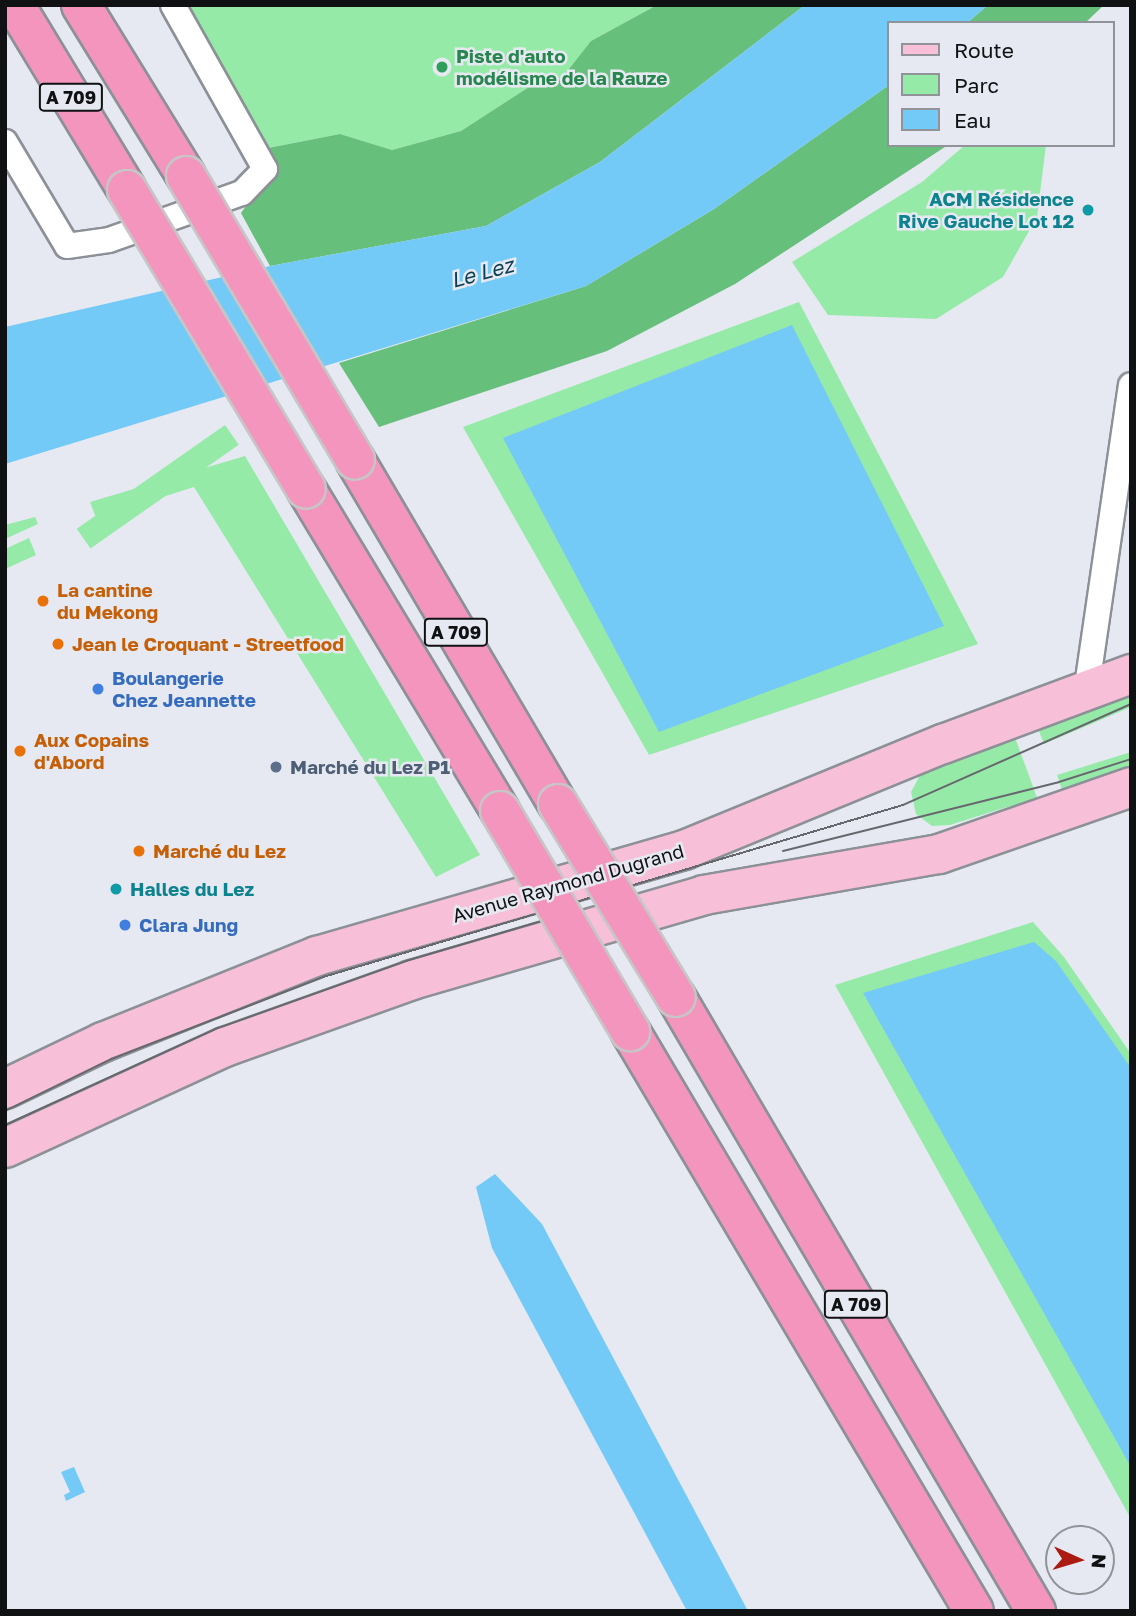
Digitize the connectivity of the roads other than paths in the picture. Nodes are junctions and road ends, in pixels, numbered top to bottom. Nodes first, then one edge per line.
1 (15, 5) edge
2 (82, 5) edge
3 (173, 5) edge
4 (5, 142) edge
5 (1131, 385) edge
6 (1131, 674) edge
7 (1086, 693) junction
8 (1131, 787) edge
9 (5, 1089) edge
10 (5, 1147) edge
11 (974, 1611) edge
12 (1036, 1611) edge

1 - 11 highway, A 709, bridge
2 - 12 highway, A 709, bridge
3 - 4 street
5 - 7 street
6 - 7 main road, Avenue Raymond Dugrand
7 - 9 main road, Avenue Raymond Dugrand
8 - 10 main road

